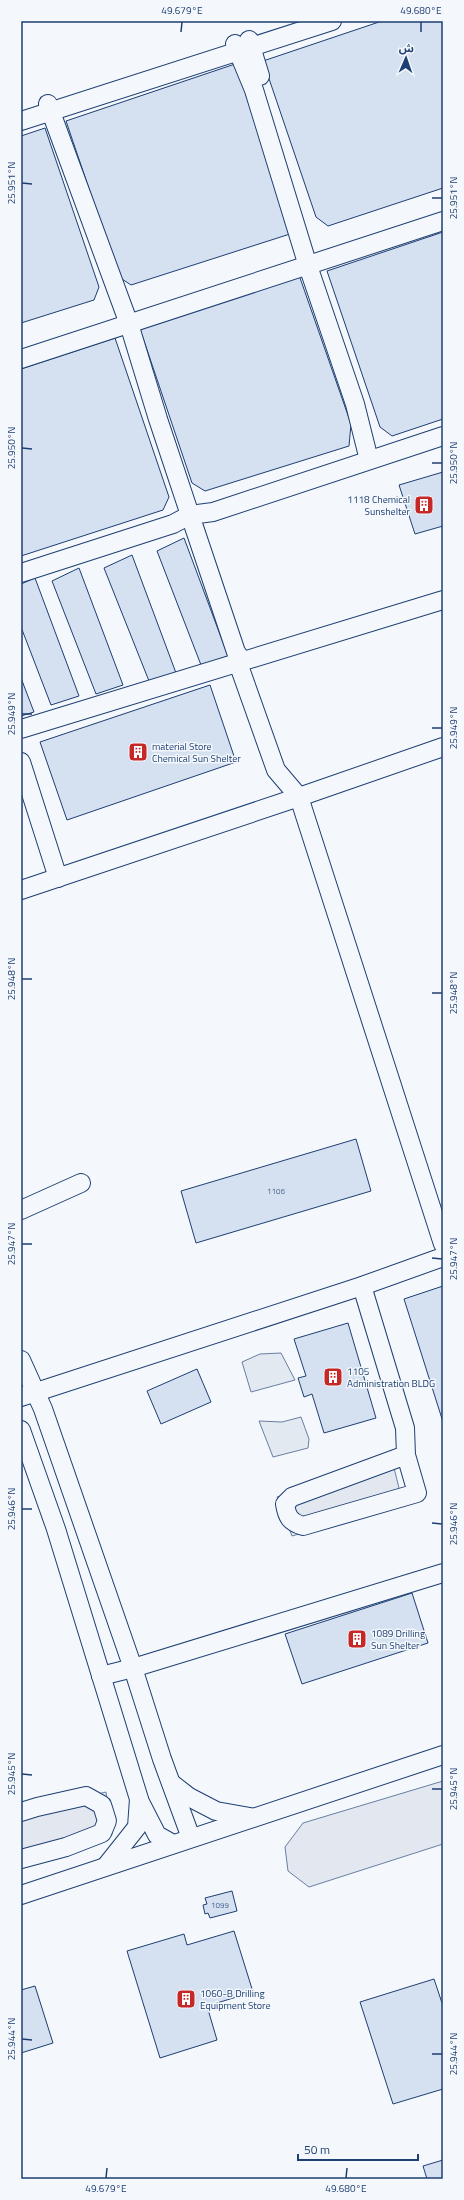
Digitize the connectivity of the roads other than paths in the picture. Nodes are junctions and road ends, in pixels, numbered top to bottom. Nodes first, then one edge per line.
1 (307, 21) edge
2 (332, 21) edge
3 (244, 45) junction
4 (44, 109) junction
5 (21, 112) edge
6 (21, 121) edge
7 (443, 214) edge
8 (443, 221) edge
9 (311, 260) junction
10 (122, 321) junction
11 (21, 350) edge
12 (21, 359) edge
13 (443, 431) edge
14 (443, 436) edge
15 (374, 455) junction
16 (183, 515) junction
17 (21, 567) edge
18 (21, 573) edge
19 (443, 600) edge
20 (237, 663) junction
21 (21, 729) edge
22 (443, 747) edge
23 (21, 762) edge
24 (300, 797) junction
25 (58, 878) junction
26 (21, 890) edge
27 (81, 1183) dead end
28 (21, 1210) edge
29 (443, 1244) edge
30 (443, 1257) edge
31 (362, 1286) junction
32 (21, 1360) edge
33 (29, 1394) edge
34 (21, 1430) edge
35 (406, 1455) junction
36 (443, 1573) edge
37 (133, 1668) junction
38 (101, 1676) junction
39 (443, 1755) edge
40 (171, 1783) junction
41 (139, 1799) junction
42 (21, 1812) edge
43 (253, 1818) junction
44 (192, 1838) junction
45 (173, 1844) junction
46 (21, 1859) edge
47 (106, 1866) junction
48 (21, 1895) edge

1 - 3 street
2 - 3 street
3 - 4 street
3 - 9 street
4 - 5 street
4 - 6 street
4 - 10 street
7 - 9 street
8 - 9 street
9 - 10 street
9 - 15 street
10 - 11 street
10 - 12 street
10 - 16 street
13 - 15 street
14 - 15 street
15 - 16 street
16 - 17 street
16 - 18 street
16 - 20 street
19 - 20 street
20 - 21 street
20 - 24 street
22 - 24 street
23 - 25 street
24 - 25 street
24 - 29 street
25 - 26 street
27 - 28 street
30 - 31 street
31 - 33 street
31 - 35 street
32 - 33 street
33 - 37 street
34 - 38 street
35 - 35 street
36 - 37 street
37 - 38 street
37 - 40 street
38 - 41 street
39 - 43 street
40 - 43 street
40 - 44 street
41 - 45 street
41 - 47 street
42 - 46 street
43 - 44 street
44 - 45 street
45 - 47 street
47 - 48 street

